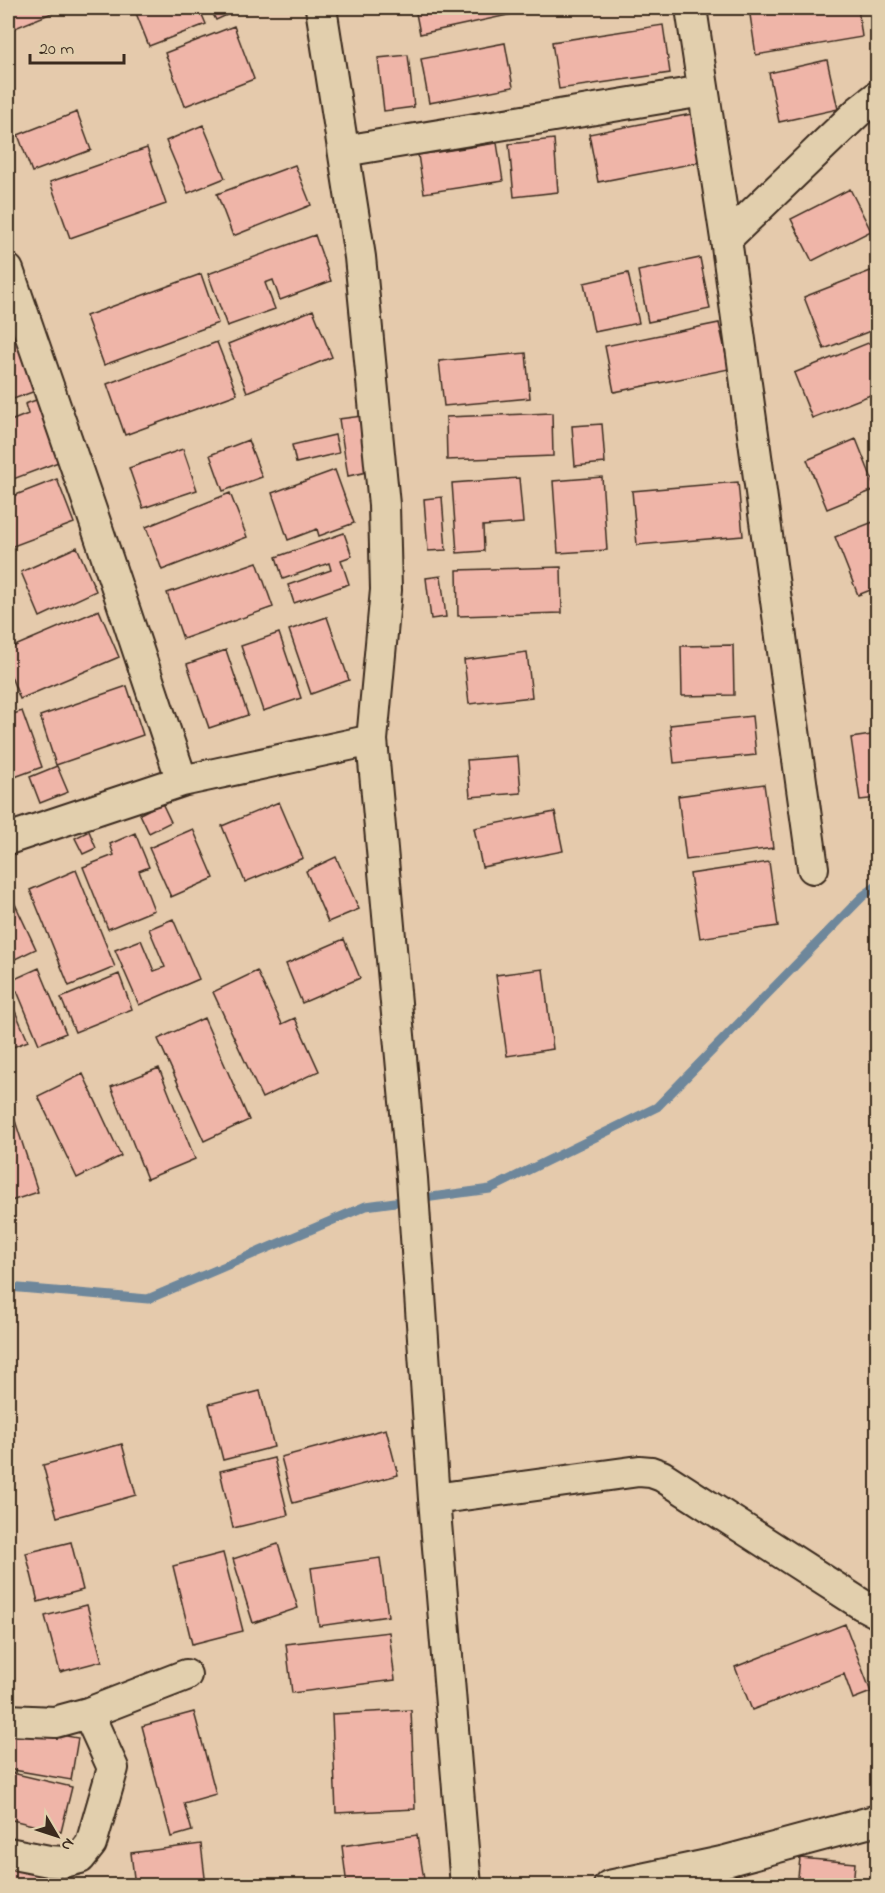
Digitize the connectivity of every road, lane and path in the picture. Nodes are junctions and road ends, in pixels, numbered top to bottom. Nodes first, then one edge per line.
1 (321, 8) edge
2 (691, 8) edge
3 (703, 90) junction
4 (878, 96) edge
5 (344, 152) junction
6 (726, 240) junction
7 (8, 270) edge
8 (372, 740) junction
9 (182, 781) junction
10 (8, 839) edge
11 (813, 868) dead end
12 (434, 1499) junction
13 (878, 1613) edge
14 (186, 1675) dead end
15 (88, 1713) junction
16 (8, 1720) edge
17 (878, 1820) edge
18 (8, 1853) edge
19 (466, 1886) edge
20 (609, 1886) edge

1 - 5 street
2 - 3 street
3 - 5 street
3 - 6 street
4 - 6 street
5 - 8 street
6 - 11 street
7 - 9 street
8 - 9 street
8 - 12 street
9 - 10 street
12 - 13 street
12 - 19 street
14 - 15 street
15 - 16 street
15 - 18 street
17 - 20 street

